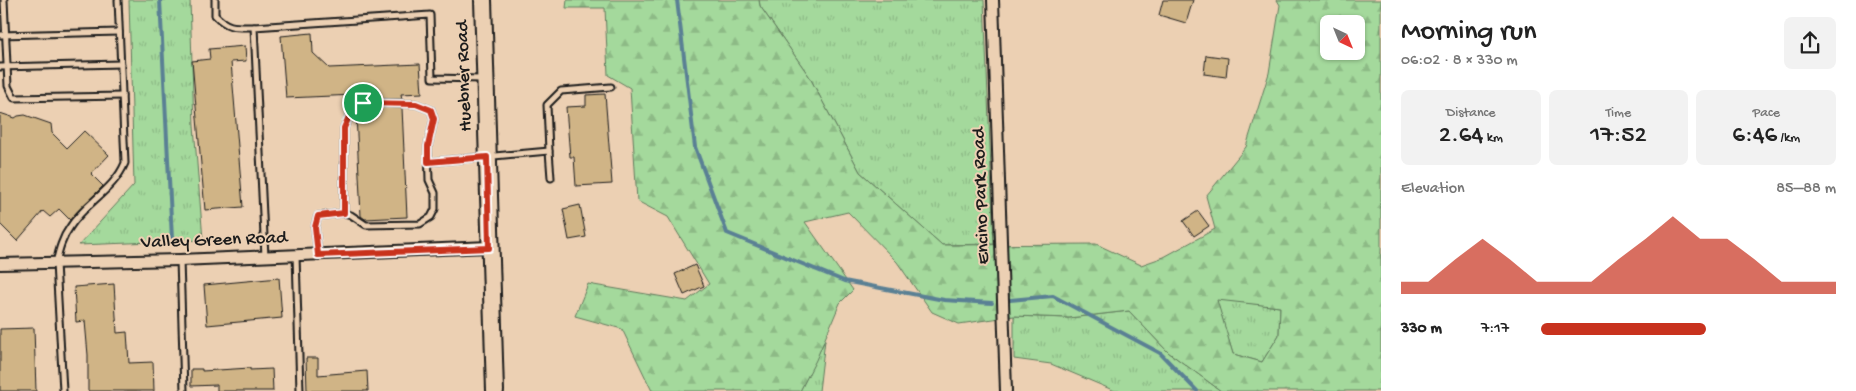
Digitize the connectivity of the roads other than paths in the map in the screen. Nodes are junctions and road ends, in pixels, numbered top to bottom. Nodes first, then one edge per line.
1 (4, 0) edge
2 (118, 0) edge
3 (215, 0) edge
4 (483, 0) edge
5 (993, 0) edge
6 (254, 27) junction
7 (119, 32) junction
8 (3, 35) edge
9 (121, 64) junction
10 (0, 67) edge
11 (7, 67) junction
12 (485, 79) junction
13 (611, 87) dead end
14 (122, 96) junction
15 (549, 151) junction
16 (487, 157) junction
17 (428, 162) junction
18 (551, 178) dead end
19 (344, 213) junction
20 (489, 248) junction
21 (296, 255) junction
22 (318, 255) junction
23 (266, 257) junction
24 (180, 260) junction
25 (56, 263) junction
26 (0, 264) edge
27 (62, 391) edge
28 (184, 391) edge
29 (300, 391) edge
30 (495, 391) edge
31 (1006, 391) edge

1 - 8 lane
2 - 7 lane
3 - 6 lane
4 - 12 main road, Huebner Road
5 - 31 street, Encino Park Road
6 - 12 lane
6 - 23 lane
7 - 8 lane
7 - 9 lane
8 - 11 lane
9 - 11 lane
9 - 14 lane
10 - 11 lane
11 - 14 lane
12 - 16 main road, Huebner Road
13 - 15 lane
14 - 25 lane
15 - 16 lane
15 - 18 lane
16 - 17 lane
16 - 20 main road, Huebner Road
17 - 19 lane
17 - 19 lane
19 - 22 lane
20 - 22 street, Valley Green Road
20 - 30 main road, Huebner Road
21 - 22 street, Valley Green Road
21 - 23 street, Valley Green Road
21 - 29 lane
23 - 24 street, Valley Green Road
24 - 25 street, Valley Green Road
24 - 28 lane
25 - 26 street, Valley Green Road
25 - 27 lane

